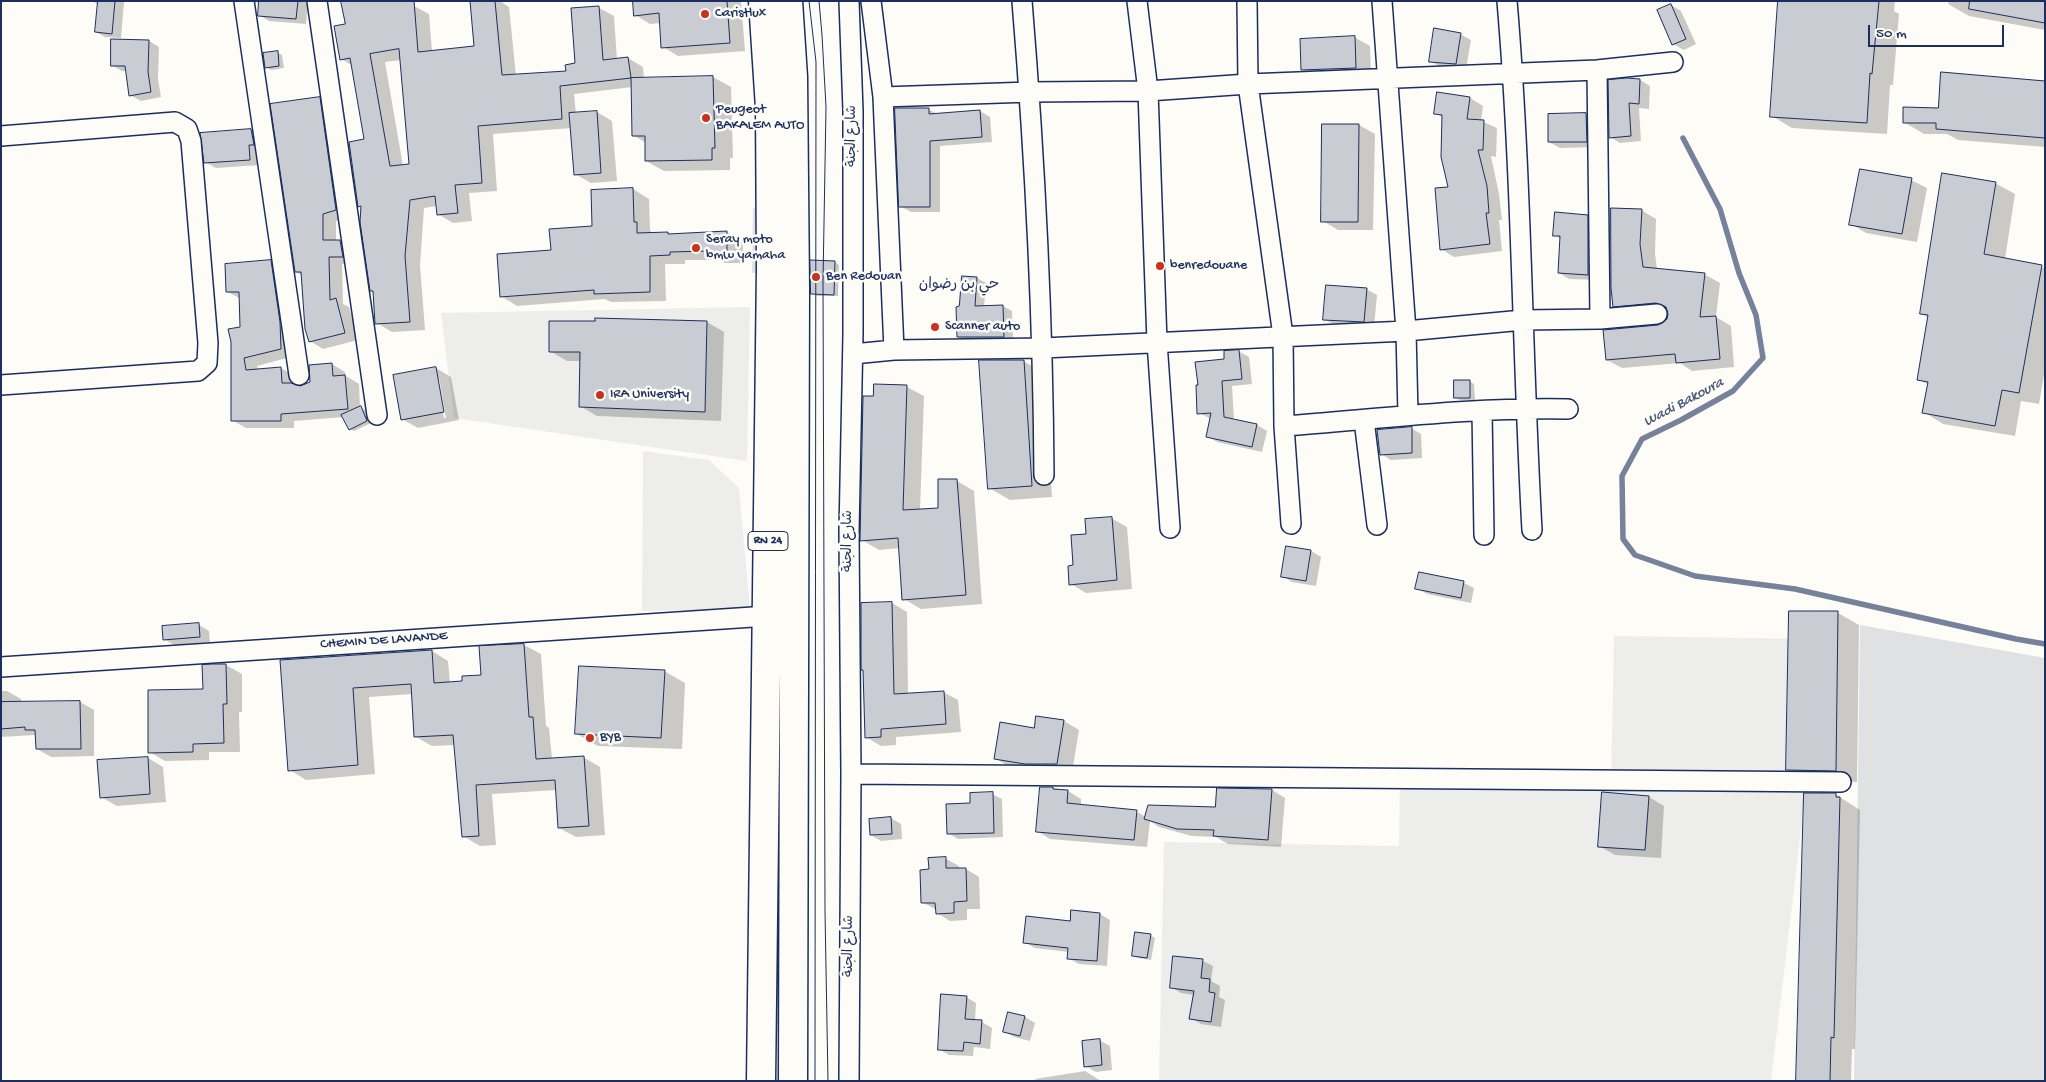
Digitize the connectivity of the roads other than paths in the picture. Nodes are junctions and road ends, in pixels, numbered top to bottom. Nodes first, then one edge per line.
1 (244, 1) edge
2 (317, 1) edge
3 (763, 1) edge
4 (788, 1) edge
5 (849, 1) edge
6 (871, 1) edge
7 (1022, 1) edge
8 (1137, 1) edge
9 (1247, 1) edge
10 (1382, 1) edge
11 (1506, 1) edge
12 (1672, 62) dead end
13 (1596, 70) junction
14 (1513, 75) junction
15 (1386, 80) junction
16 (1248, 84) junction
17 (1148, 91) junction
18 (1030, 92) junction
19 (883, 97) junction
20 (1, 136) edge
21 (1657, 314) dead end
22 (1600, 319) junction
23 (1523, 320) junction
24 (1406, 331) junction
25 (1283, 336) junction
26 (1157, 342) junction
27 (1043, 348) junction
28 (894, 350) junction
29 (853, 354) junction
30 (299, 375) dead end
31 (1, 385) edge
32 (1525, 408) junction
33 (1568, 409) dead end
34 (1482, 411) junction
35 (377, 414) dead end
36 (1408, 415) junction
37 (1364, 420) junction
38 (1284, 426) junction
39 (1044, 475) dead end
40 (1291, 524) dead end
41 (1377, 525) dead end
42 (1170, 528) dead end
43 (1532, 530) dead end
44 (1484, 535) dead end
45 (768, 616) junction
46 (1, 666) edge
47 (850, 774) junction
48 (1840, 782) dead end
49 (761, 1081) edge
50 (793, 1081) edge
51 (849, 1081) edge

1 - 30 street
2 - 35 street
3 - 45 main road, RN 24
4 - 50 main road, RN 24
5 - 29 street, شارع الجنة
6 - 19 street
7 - 18 street
8 - 17 street
9 - 16 street
10 - 15 street
11 - 14 street
12 - 13 street
13 - 14 street
13 - 22 street
14 - 15 street
14 - 23 street
15 - 16 street
15 - 24 street
16 - 17 street
16 - 25 street
17 - 18 street
17 - 26 street
18 - 19 street
18 - 27 street
19 - 28 street
20 - 31 street
21 - 22 street
22 - 23 street
23 - 24 street
23 - 32 street
24 - 25 street
24 - 36 street
25 - 26 street
25 - 38 street
26 - 27 street
26 - 42 street
27 - 28 street
27 - 39 street
28 - 29 street
29 - 47 street, شارع الجنة
32 - 33 street
32 - 34 street
32 - 43 street
34 - 36 street
34 - 44 street
36 - 37 street
37 - 38 street
37 - 41 street
38 - 40 street
45 - 46 street, CHEMIN DE LAVANDE
45 - 49 main road, RN 24
47 - 48 street
47 - 51 street, شارع الجنة

